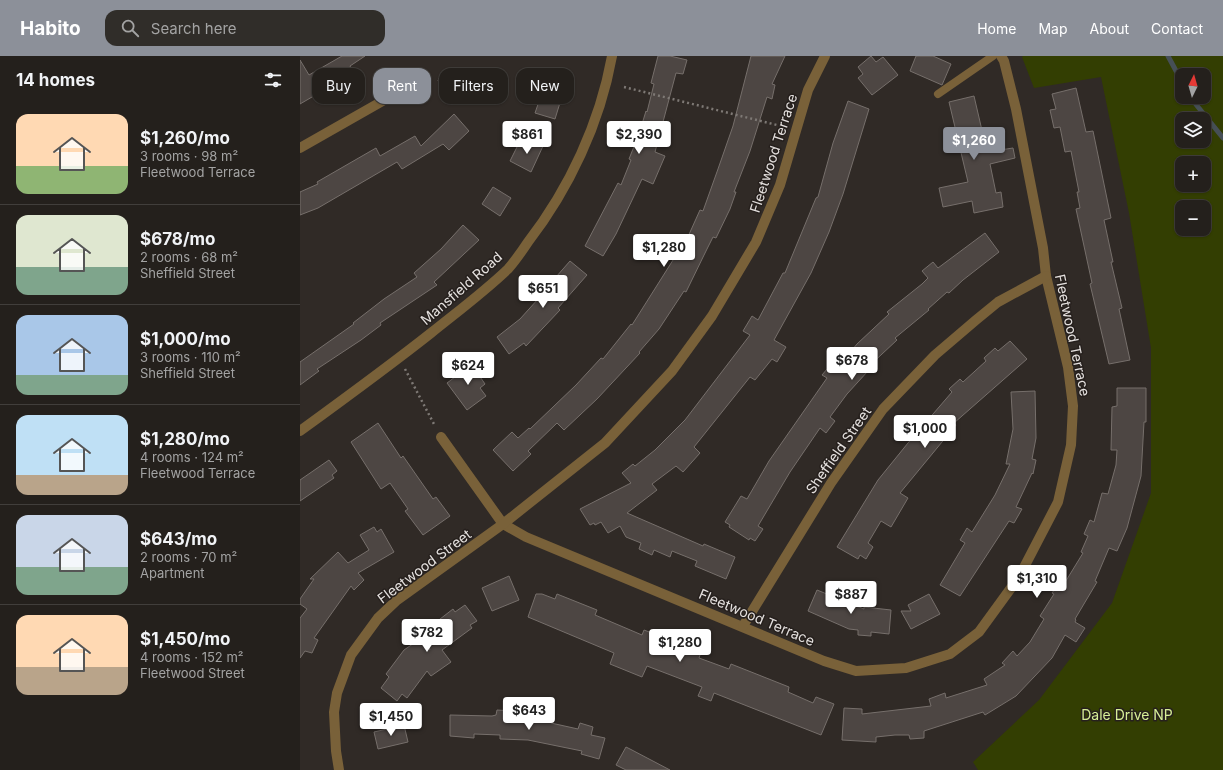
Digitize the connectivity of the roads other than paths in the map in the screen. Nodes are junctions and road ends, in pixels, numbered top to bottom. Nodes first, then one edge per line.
1 (612, 56) edge
2 (825, 56) edge
3 (993, 56) edge
4 (1001, 56) edge
5 (938, 94) dead end
6 (377, 104) edge
7 (300, 148) edge
8 (1046, 276) junction
9 (300, 431) edge
10 (441, 437) road end
11 (503, 524) junction
12 (743, 626) junction
13 (339, 770) edge

1 - 9 street, Mansfield Road
2 - 11 street, Fleetwood Terrace
3 - 5 lane
4 - 8 street, Fleetwood Terrace
6 - 7 street
8 - 12 street, Sheffield Street
8 - 12 street, Fleetwood Terrace
10 - 11 street
11 - 12 street, Fleetwood Terrace
11 - 13 street, Fleetwood Street

